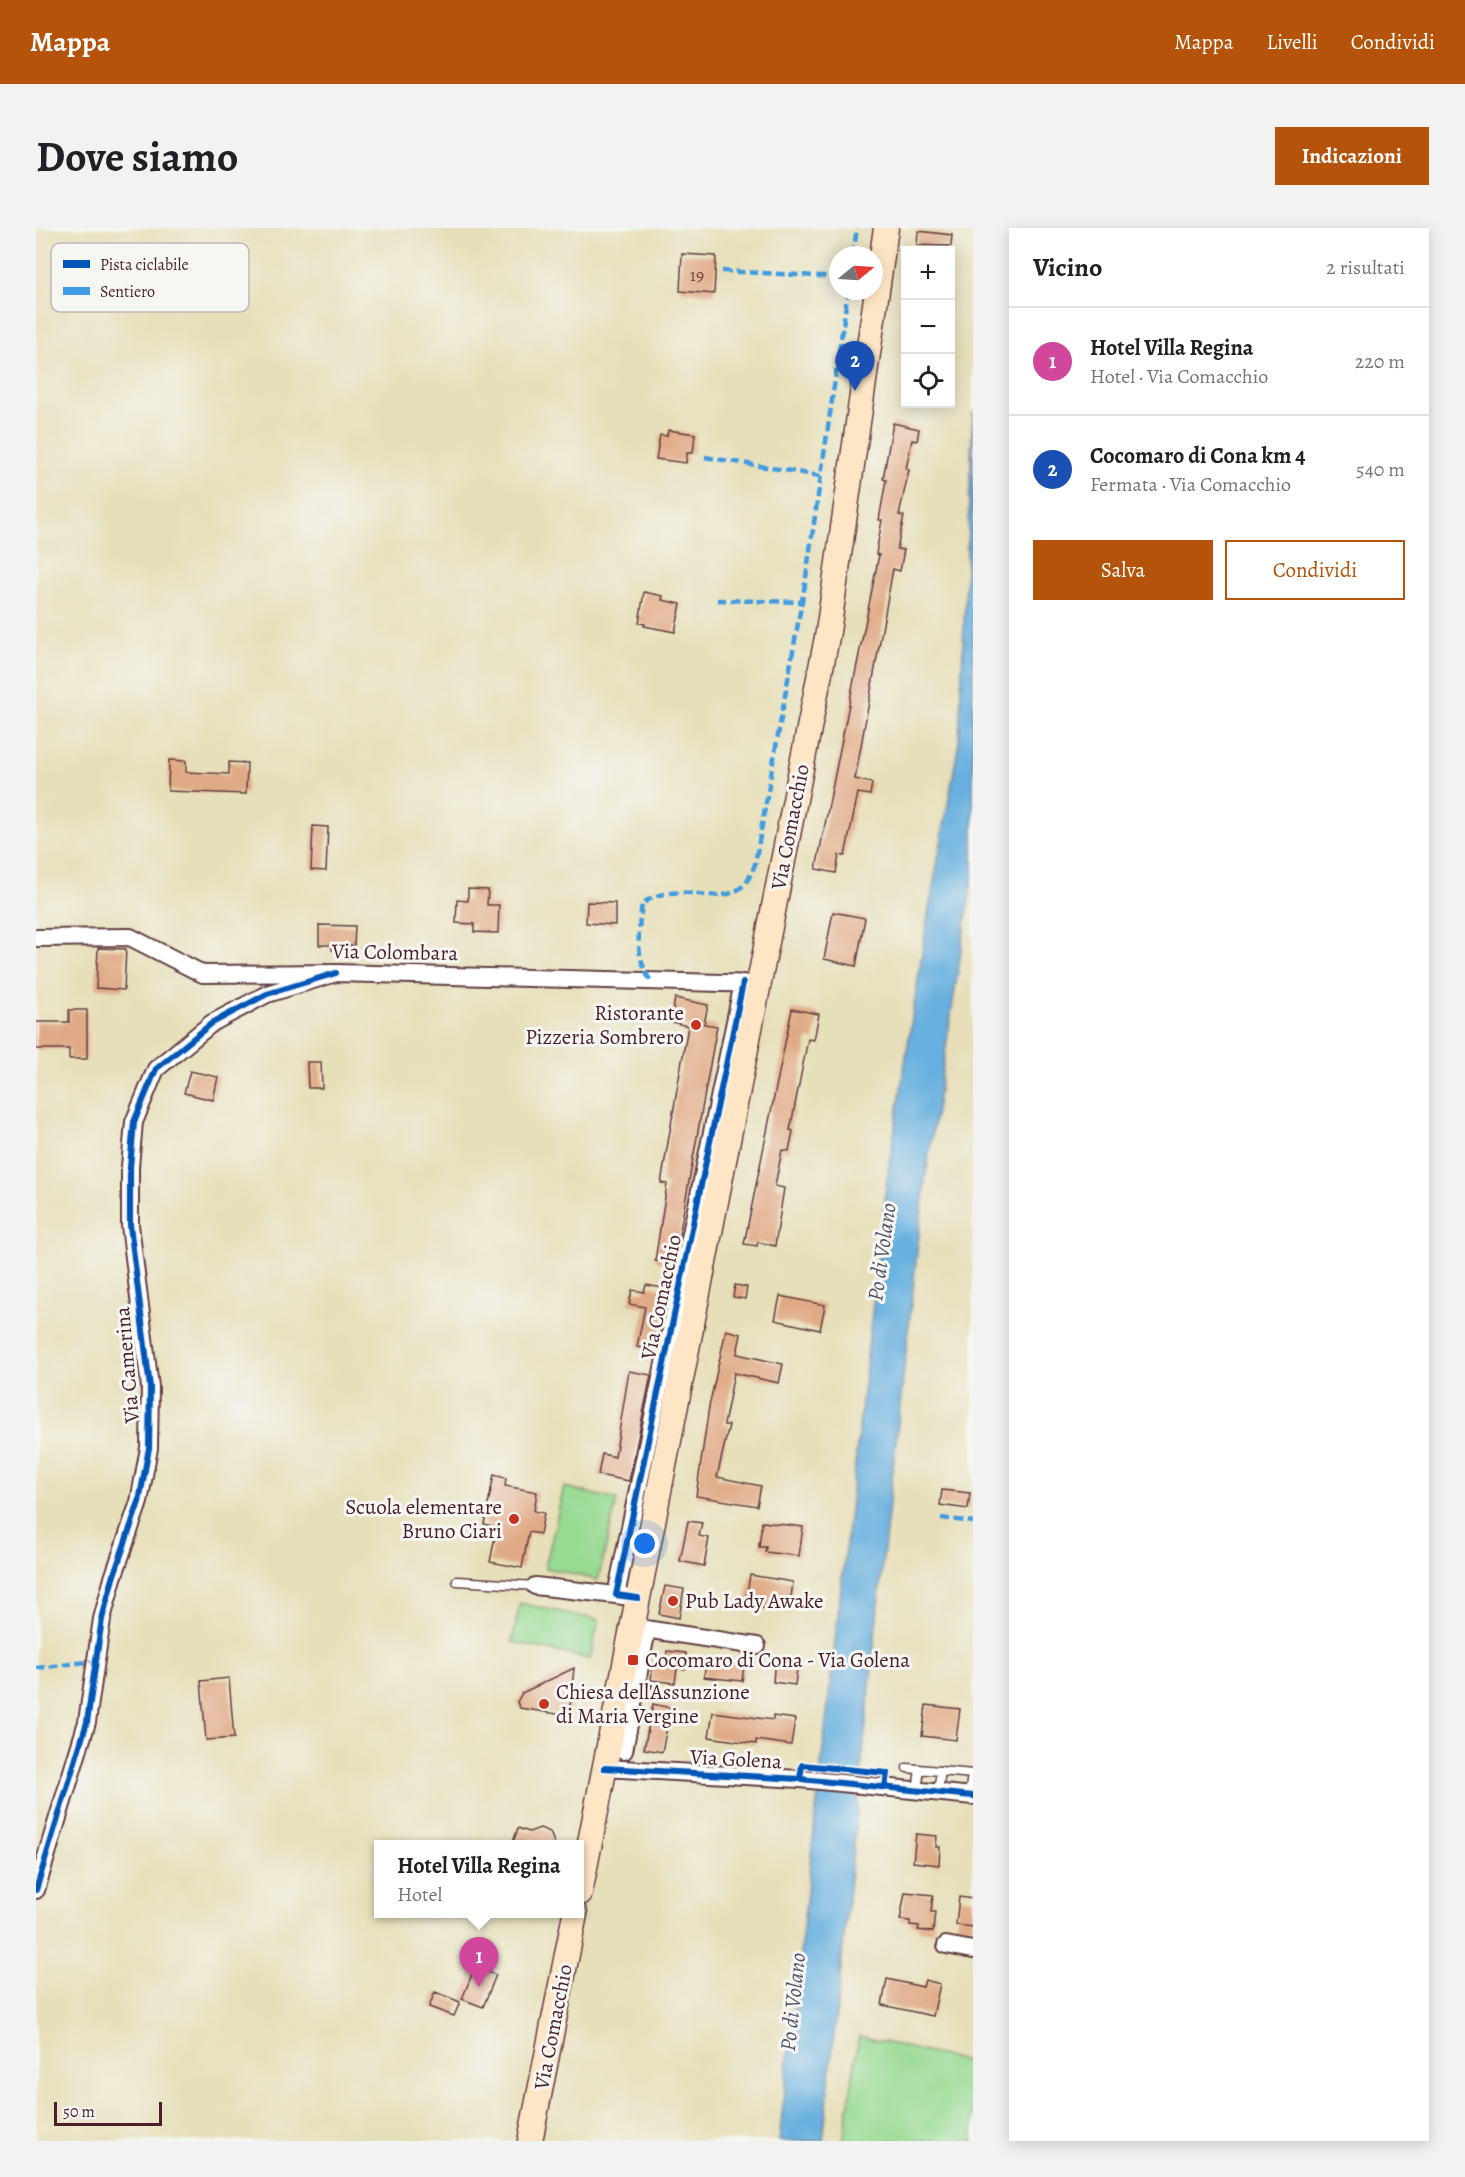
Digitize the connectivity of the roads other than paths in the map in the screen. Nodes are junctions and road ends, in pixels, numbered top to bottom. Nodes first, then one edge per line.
1 (886, 228) edge
2 (36, 938) edge
3 (336, 973) junction
4 (752, 983) junction
5 (457, 1581) dead end
6 (535, 1586) joint
7 (627, 1597) junction
8 (640, 1628) junction
9 (757, 1646) dead end
10 (624, 1751) dead end
11 (604, 1768) junction
12 (907, 1768) dead end
13 (920, 1769) junction
14 (941, 1771) junction
15 (972, 1774) edge
16 (917, 1790) junction
17 (938, 1792) junction
18 (971, 1796) edge
19 (584, 1868) edge
20 (36, 1890) edge
21 (574, 1918) edge
22 (946, 1945) dead end
23 (973, 1950) edge
24 (530, 2141) edge

1 - 4 main road, Via Comacchio
2 - 3 street, Via Colombara
3 - 4 street, Via Colombara
3 - 20 street, Via Camerina
4 - 7 main road, Via Comacchio
5 - 6 lane
6 - 7 street
7 - 8 main road, Via Comacchio
8 - 9 street
8 - 10 street, Via Comacchio
8 - 11 main road, Via Comacchio
11 - 16 street, Via Golena
11 - 19 main road, Via Comacchio
12 - 13 lane
13 - 14 lane
13 - 16 lane
14 - 15 lane
14 - 17 lane
15 - 18 lane
16 - 17 street, Via Golena
17 - 18 street, Via Golena
21 - 24 main road, Via Comacchio
22 - 23 street

